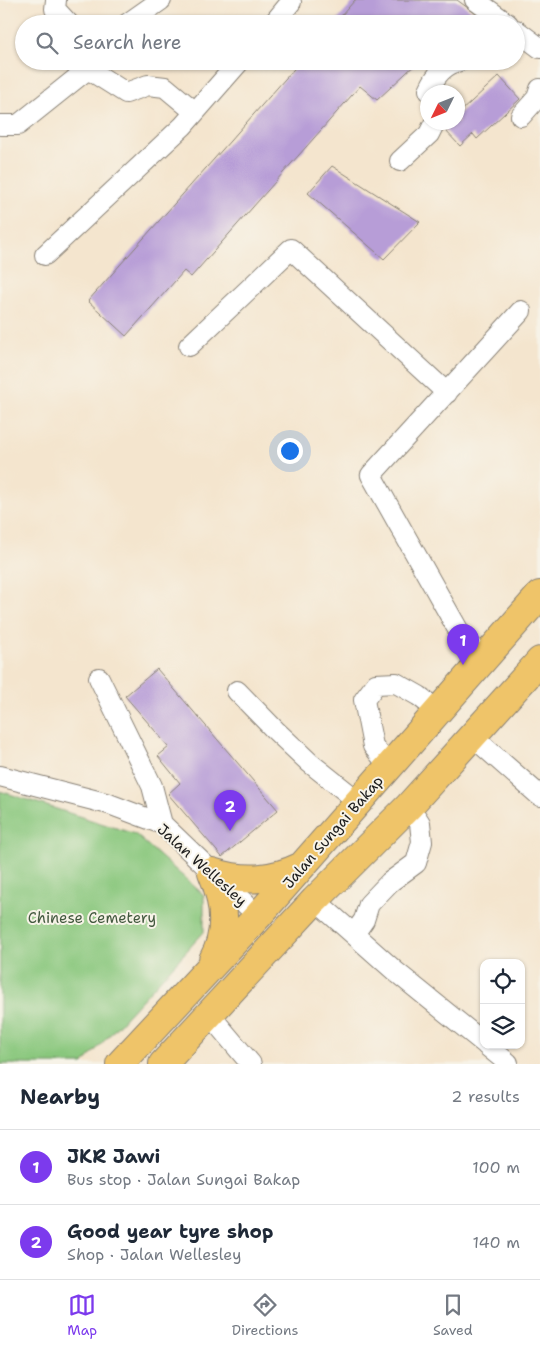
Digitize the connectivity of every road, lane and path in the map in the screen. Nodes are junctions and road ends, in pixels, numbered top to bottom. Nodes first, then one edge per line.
1 (56, 0) edge
2 (161, 0) edge
3 (475, 0) edge
4 (291, 2) dead end
5 (61, 15) edge
6 (140, 15) edge
7 (280, 15) edge
8 (496, 15) edge
9 (84, 70) edge
10 (96, 70) edge
11 (232, 70) edge
12 (442, 70) edge
13 (431, 85) edge
14 (540, 89) edge
15 (195, 112) junction
16 (521, 116) dead end
17 (0, 124) edge
18 (431, 130) edge
19 (400, 161) dead end
20 (45, 255) dead end
21 (521, 312) dead end
22 (189, 346) dead end
23 (447, 393) junction
24 (540, 595) edge
25 (484, 657) junction
26 (537, 671) edge
27 (99, 678) dead end
28 (237, 691) dead end
29 (438, 711) junction
30 (472, 736) junction
31 (390, 767) junction
32 (0, 776) edge
33 (540, 796) edge
34 (359, 802) junction
35 (409, 806) junction
36 (162, 824) junction
37 (302, 866) junction
38 (212, 872) junction
39 (315, 900) junction
40 (258, 916) junction
41 (354, 934) junction
42 (207, 970) junction
43 (209, 1014) junction
44 (480, 1040) edge
45 (491, 1049) edge
46 (167, 1062) edge
47 (508, 1063) edge
48 (120, 1064) edge
49 (251, 1064) edge

1 - 5 street
2 - 6 street
3 - 8 street
4 - 7 street
9 - 17 street
10 - 15 street
11 - 15 street
12 - 13 street
14 - 16 street
15 - 20 street
18 - 19 street
21 - 23 street
22 - 23 street
23 - 25 street
24 - 25 highway, Jalan Sungai Bakap
25 - 29 highway, Jalan Sungai Bakap
26 - 30 highway, Jalan Sungai Bakap
27 - 36 street
28 - 34 street
29 - 31 highway, Jalan Sungai Bakap
29 - 31 street
30 - 33 street
30 - 35 highway, Jalan Sungai Bakap
31 - 34 highway, Jalan Sungai Bakap
32 - 36 street, Jalan Wellesley
34 - 37 highway, Jalan Sungai Bakap
35 - 39 highway, Jalan Sungai Bakap
35 - 41 street
36 - 38 street, Jalan Wellesley
37 - 38 highway
37 - 40 highway, Jalan Sungai Bakap
38 - 40 street, Jalan Wellesley
38 - 42 highway
39 - 41 street
39 - 43 highway, Jalan Sungai Bakap
40 - 42 highway, Jalan Sungai Bakap
41 - 44 street
42 - 48 highway, Jalan Sungai Bakap
43 - 46 highway, Jalan Sungai Bakap
43 - 49 street
45 - 47 street

